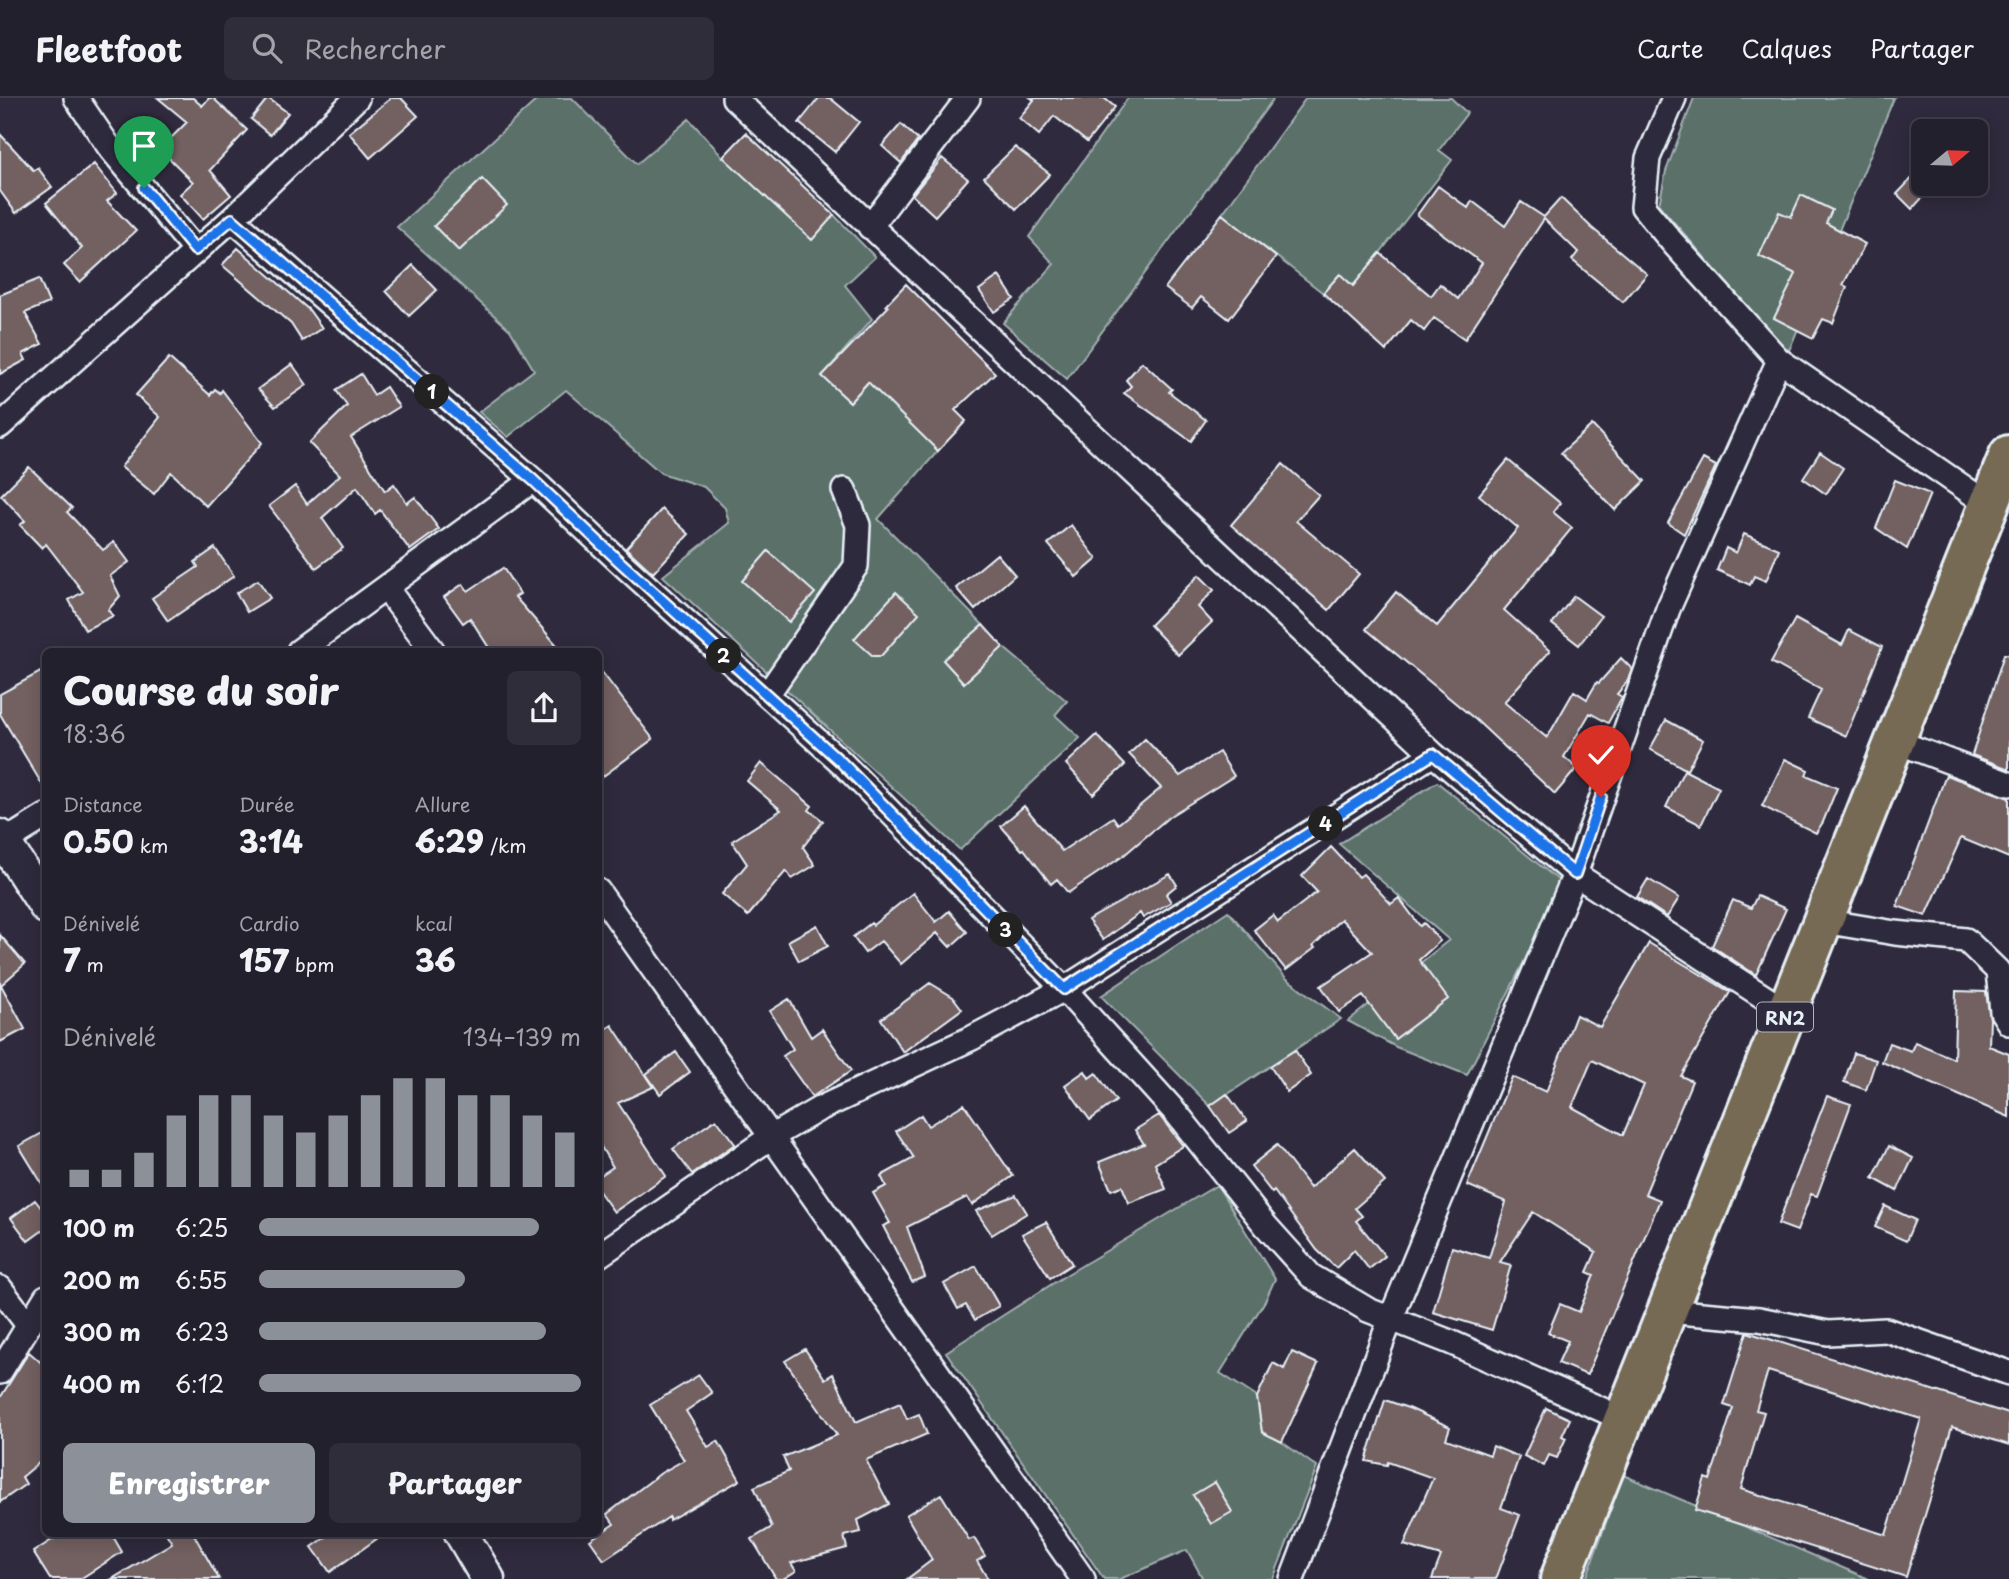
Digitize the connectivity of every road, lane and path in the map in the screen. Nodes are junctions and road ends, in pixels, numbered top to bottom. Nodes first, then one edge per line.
1 (76, 98) edge
2 (357, 98) edge
3 (734, 98) edge
4 (968, 98) edge
5 (1674, 98) edge
6 (232, 219) junction
7 (870, 227) junction
8 (195, 250) junction
9 (1779, 360) junction
10 (0, 426) edge
11 (2009, 455) edge
12 (533, 480) junction
13 (844, 490) dead end
14 (1989, 505) junction
15 (386, 588) junction
16 (303, 648) edge
17 (431, 648) edge
18 (767, 695) junction
19 (1895, 741) junction
20 (1433, 754) junction
21 (2009, 784) edge
22 (42, 818) edge
23 (2, 839) edge
24 (1575, 874) junction
25 (602, 897) edge
26 (42, 901) edge
27 (1823, 921) junction
28 (1064, 989) junction
29 (1787, 1012) junction
30 (2009, 1023) edge
31 (771, 1138) junction
32 (602, 1253) edge
33 (0, 1289) edge
34 (42, 1303) edge
35 (1667, 1311) junction
36 (1391, 1318) junction
37 (28, 1325) junction
38 (0, 1372) edge
39 (2009, 1373) edge
40 (1623, 1419) junction
41 (463, 1537) edge
42 (488, 1579) edge
43 (1083, 1579) edge
44 (1292, 1579) edge
45 (1560, 1579) edge

1 - 8 street
2 - 6 street
3 - 7 street
4 - 7 street
5 - 9 street
6 - 8 street
6 - 12 street
7 - 20 street
8 - 10 street
9 - 14 street
9 - 24 street
11 - 14 highway, RN2
12 - 15 street
12 - 18 street
13 - 18 street
14 - 19 highway, RN2
15 - 16 street
15 - 17 street
18 - 28 street
19 - 21 street
19 - 27 highway, RN2
20 - 24 street
20 - 28 street
22 - 23 street
23 - 26 street
24 - 29 street
24 - 36 street
25 - 31 street
27 - 29 highway, RN2
27 - 30 street
28 - 31 street
28 - 36 street
29 - 35 highway, RN2
31 - 32 street
31 - 43 street
33 - 37 street
34 - 37 street
35 - 39 street
35 - 40 highway, RN2
36 - 40 street
36 - 44 street
37 - 38 street
40 - 45 highway, RN2
41 - 42 street

